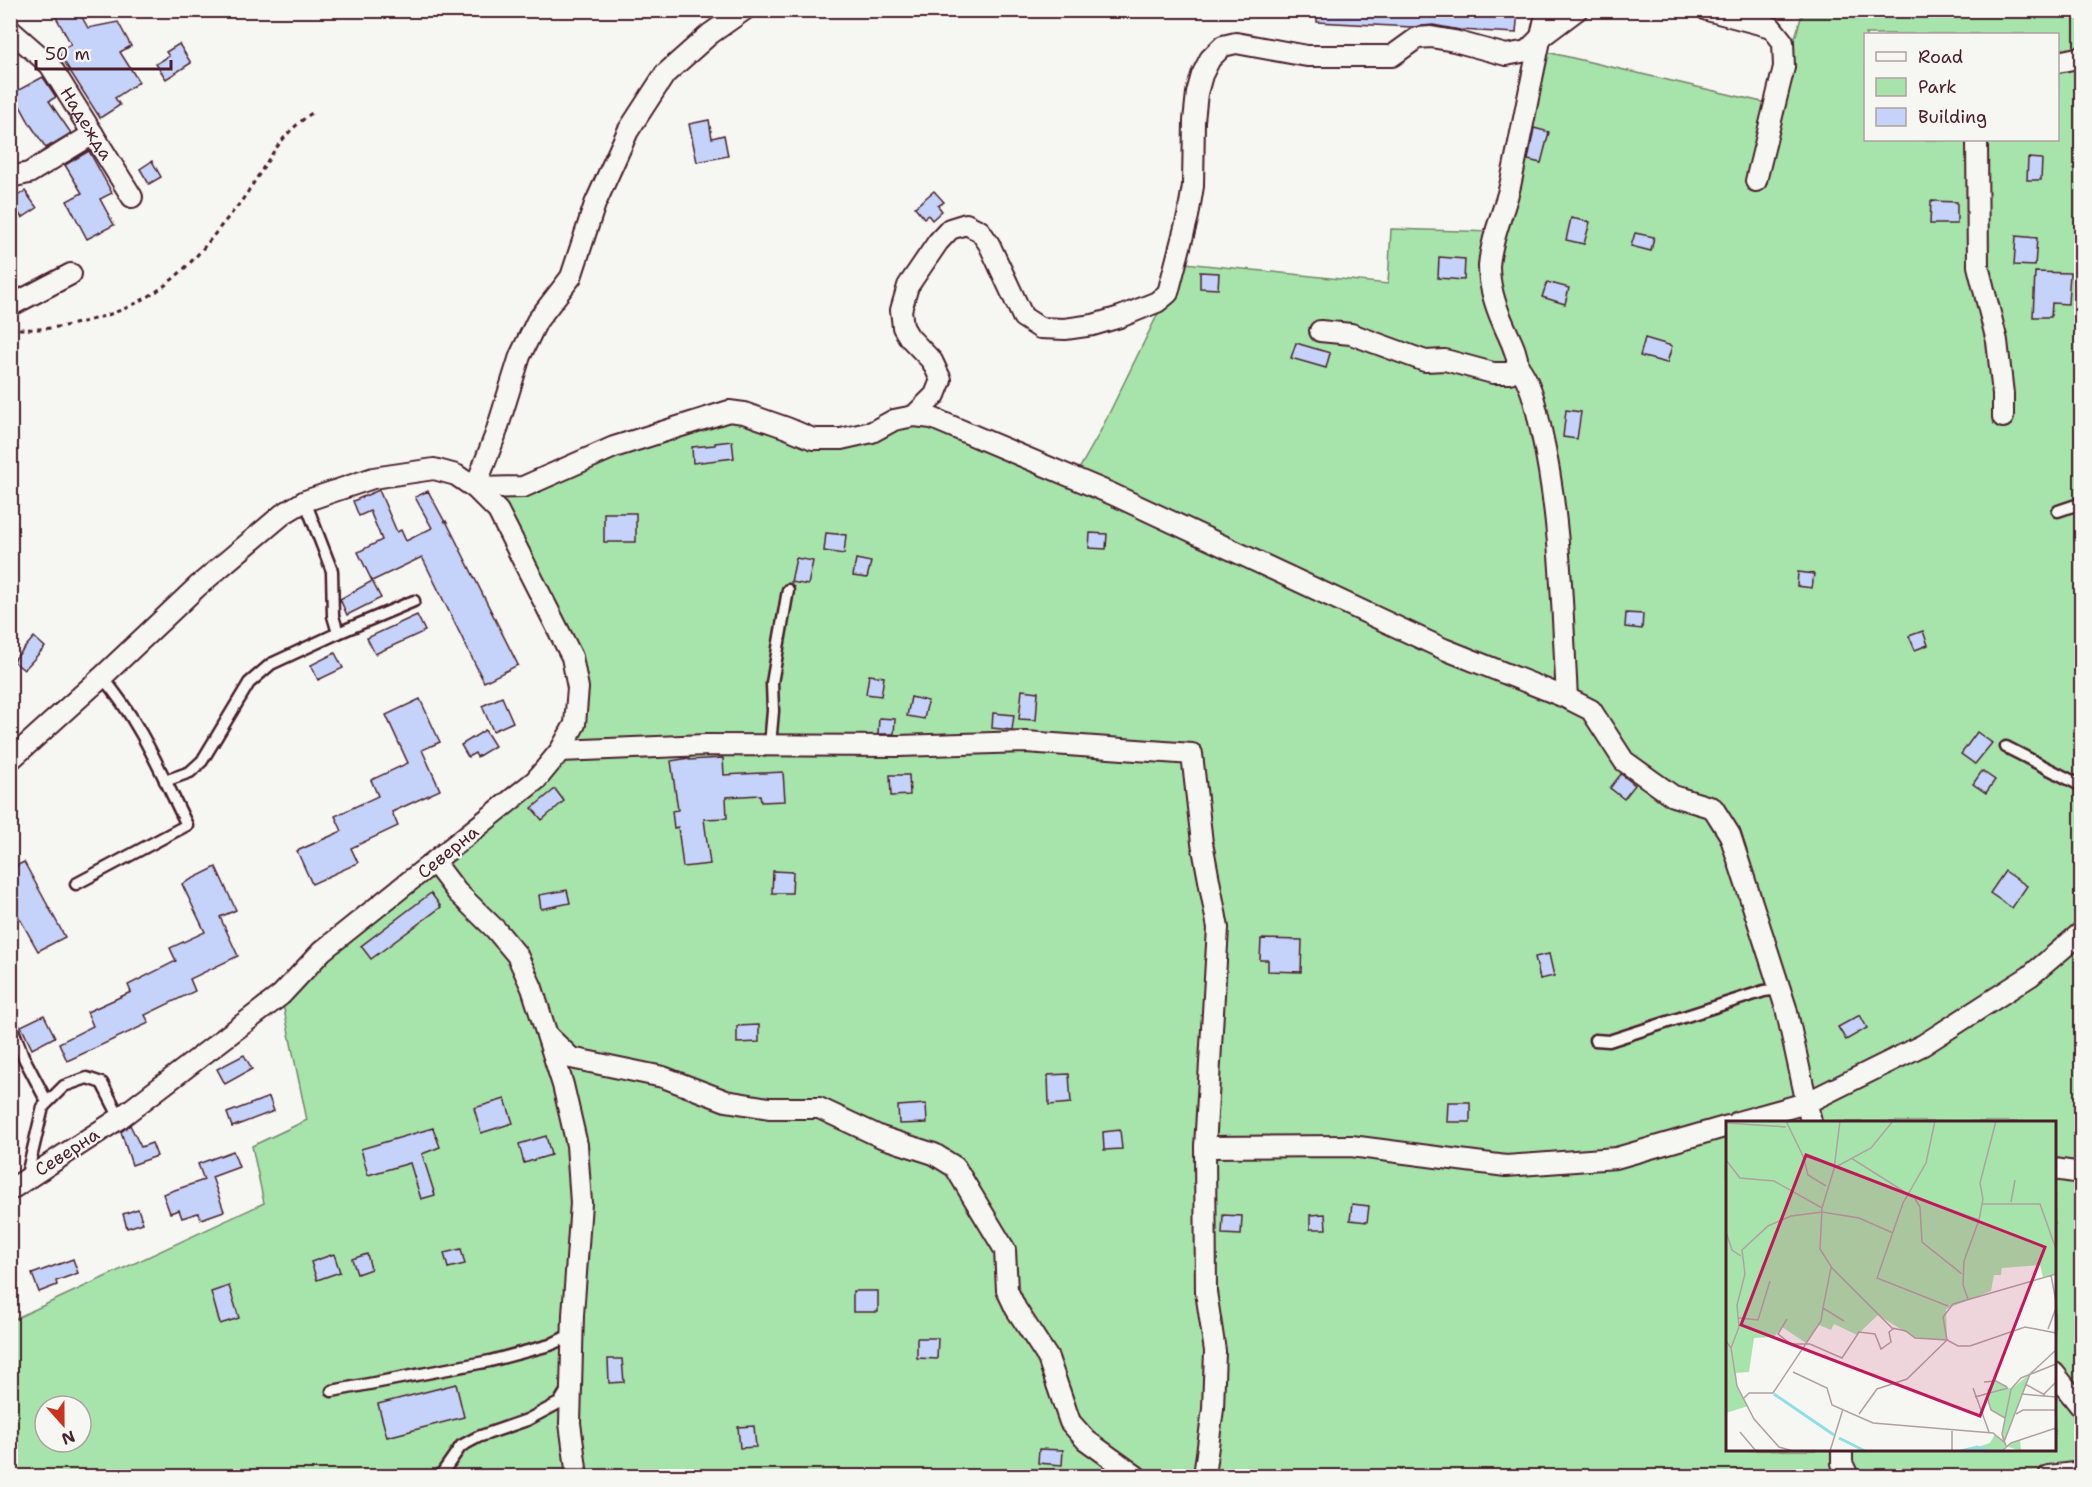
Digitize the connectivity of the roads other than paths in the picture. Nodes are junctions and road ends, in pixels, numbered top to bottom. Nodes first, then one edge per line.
1 (744, 10) edge
2 (1548, 10) edge
3 (1577, 10) edge
4 (1707, 10) edge
5 (10, 30) edge
6 (1541, 37) junction
7 (2082, 57) edge
8 (2059, 62) edge
9 (93, 134) junction
10 (1977, 141) edge
11 (10, 177) edge
12 (1756, 181) dead end
13 (132, 196) dead end
14 (71, 273) dead end
15 (10, 306) edge
16 (1320, 331) dead end
17 (1518, 366) junction
18 (914, 416) junction
19 (2003, 417) dead end
20 (475, 488) junction
21 (305, 501) junction
22 (2082, 503) edge
23 (2058, 511) dead end
24 (788, 590) dead end
25 (414, 601) dead end
26 (338, 633) junction
27 (102, 677) junction
28 (1567, 698) junction
29 (770, 745) junction
30 (2006, 747) dead end
31 (560, 751) junction
32 (10, 760) edge
33 (165, 781) junction
34 (2082, 786) edge
35 (435, 863) junction
36 (76, 884) dead end
37 (2082, 932) edge
38 (1780, 989) junction
39 (10, 1022) edge
40 (548, 1036) junction
41 (1595, 1040) dead end
42 (47, 1102) junction
43 (1806, 1103) junction
44 (120, 1118) junction
45 (1742, 1121) edge
46 (1811, 1121) edge
47 (1726, 1127) edge
48 (1205, 1148) junction
49 (2056, 1169) edge
50 (2082, 1173) edge
51 (18, 1185) edge
52 (572, 1334) junction
53 (2056, 1375) edge
54 (571, 1385) junction
55 (332, 1391) dead end
56 (2082, 1408) edge
57 (2082, 1472) edge
58 (440, 1476) edge
59 (577, 1476) edge
60 (1136, 1476) edge
61 (1204, 1476) edge
62 (2049, 1476) edge

1 - 20 street
2 - 6 street
3 - 6 street
4 - 12 street
5 - 9 street, Надежда
6 - 17 street
6 - 18 street
7 - 8 street
9 - 11 street
9 - 13 street, Надежда
10 - 19 street
14 - 15 street
16 - 17 street
17 - 28 street
18 - 20 street
18 - 28 street
20 - 21 street, Северна
20 - 31 street, Северна
21 - 26 lane
21 - 27 street, Северна
22 - 23 lane
24 - 29 lane
25 - 26 lane
26 - 33 lane
27 - 32 street, Северна
27 - 33 lane
28 - 38 street
29 - 31 street
29 - 48 street
30 - 34 lane
31 - 35 street, Северна
33 - 36 lane
35 - 40 street
35 - 44 street, Северна
37 - 43 street
38 - 41 lane
38 - 43 street
39 - 42 lane
40 - 52 street
40 - 60 street
42 - 44 lane
42 - 51 lane
43 - 45 street
43 - 46 street
44 - 51 street, Северна
47 - 48 street
48 - 61 street
49 - 50 street
52 - 54 street
52 - 55 lane
53 - 56 street
54 - 58 lane
54 - 59 street
57 - 62 street

